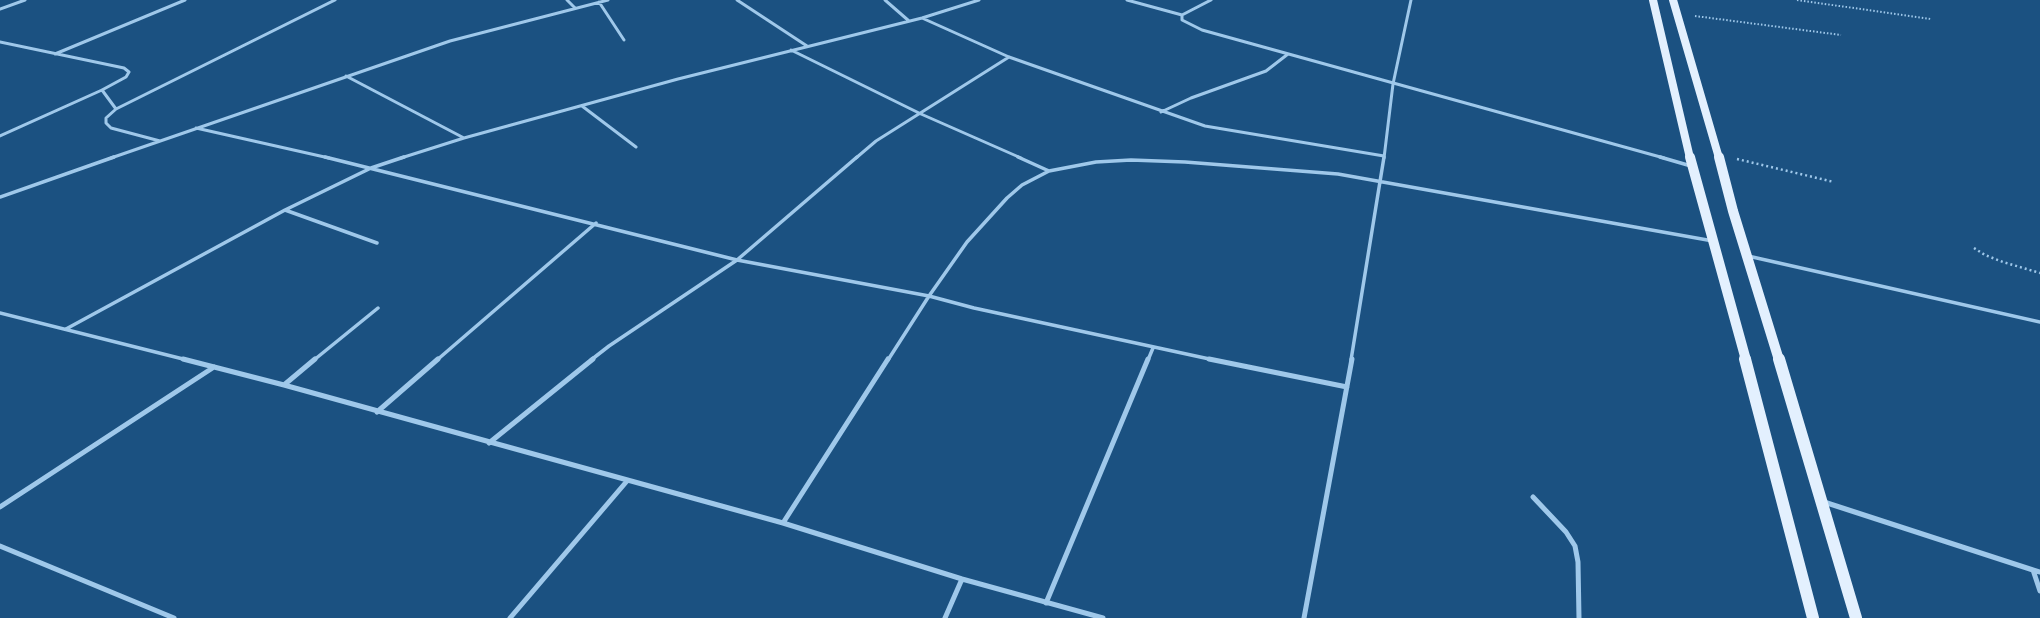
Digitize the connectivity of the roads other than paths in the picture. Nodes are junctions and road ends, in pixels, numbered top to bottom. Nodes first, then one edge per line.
1 (25, 0) edge
2 (185, 0) edge
3 (335, 0) edge
4 (567, 0) edge
5 (608, 0) edge
6 (737, 0) edge
7 (886, 0) edge
8 (979, 0) edge
9 (1127, 0) edge
10 (1211, 0) edge
11 (1411, 0) edge
12 (1653, 0) edge
13 (1673, 0) edge
14 (599, 2) junction
15 (576, 8) junction
16 (0, 9) edge
17 (1182, 14) junction
18 (922, 18) junction
19 (909, 21) junction
20 (624, 40) dead end
21 (0, 42) edge
22 (807, 46) junction
23 (791, 50) junction
24 (55, 54) junction
25 (1288, 54) junction
26 (1009, 57) junction
27 (346, 76) junction
28 (1393, 84) junction
29 (102, 90) junction
30 (582, 106) junction
31 (116, 108) junction
32 (1161, 112) junction
33 (921, 114) junction
34 (196, 128) junction
35 (0, 136) edge
36 (464, 138) junction
37 (160, 141) junction
38 (636, 147) dead end
39 (1384, 156) junction
40 (1692, 166) junction
41 (371, 168) junction
42 (1049, 171) junction
43 (1381, 181) junction
44 (0, 197) edge
45 (285, 210) junction
46 (596, 223) junction
47 (1714, 241) junction
48 (377, 243) dead end
49 (1748, 256) junction
50 (737, 260) junction
51 (929, 296) junction
52 (378, 308) dead end
53 (0, 313) edge
54 (2040, 322) edge
55 (66, 329) junction
56 (1153, 348) junction
57 (214, 367) junction
58 (284, 385) junction
59 (1347, 387) junction
60 (377, 412) junction
61 (489, 443) junction
62 (627, 481) junction
63 (1533, 497) dead end
64 (1822, 501) junction
65 (0, 507) edge
66 (783, 524) junction
67 (0, 546) edge
68 (2033, 570) junction
69 (2040, 572) edge
70 (962, 579) junction
71 (2040, 591) edge
72 (1046, 603) junction
73 (174, 618) edge
74 (510, 618) edge
75 (945, 618) edge
76 (1102, 618) edge
77 (1304, 618) edge
78 (1579, 618) edge
79 (1813, 618) edge
80 (1856, 618) edge

1 - 16 street
2 - 24 street
3 - 31 street
4 - 15 street
5 - 14 street
6 - 22 street
7 - 19 street
8 - 18 street
9 - 17 street
10 - 17 street
11 - 28 street
12 - 40 main road
13 - 49 main road
14 - 15 street
14 - 20 street
15 - 27 street
17 - 25 street
18 - 19 street
18 - 26 street
19 - 22 street
21 - 24 street
22 - 23 street
23 - 30 street
23 - 33 street
24 - 29 street
25 - 28 street
25 - 32 street
26 - 32 street
26 - 33 street
27 - 34 street
27 - 36 street
28 - 39 street
28 - 40 street
29 - 31 street
29 - 35 street
30 - 36 street
30 - 38 street
31 - 37 street
32 - 39 street
33 - 42 street
33 - 50 street
34 - 37 street
34 - 41 street
36 - 41 street
37 - 44 street
39 - 43 street
40 - 47 main road
41 - 45 street
41 - 46 street
42 - 43 street
42 - 51 street
43 - 47 street
43 - 59 street
45 - 48 street
45 - 55 street
46 - 50 street
46 - 60 street
47 - 79 main road
49 - 54 street
49 - 64 main road
50 - 51 street
50 - 61 street
51 - 56 street
51 - 66 street
52 - 58 street
53 - 55 street
55 - 57 street
56 - 59 street
56 - 72 street
57 - 58 street
57 - 65 street
58 - 60 street
59 - 77 street
60 - 61 street
61 - 62 street
62 - 66 street
62 - 74 street
63 - 78 street
64 - 68 street
64 - 80 main road
66 - 70 street
67 - 73 street
68 - 69 street
68 - 71 street
70 - 72 street
70 - 75 street
72 - 76 street

